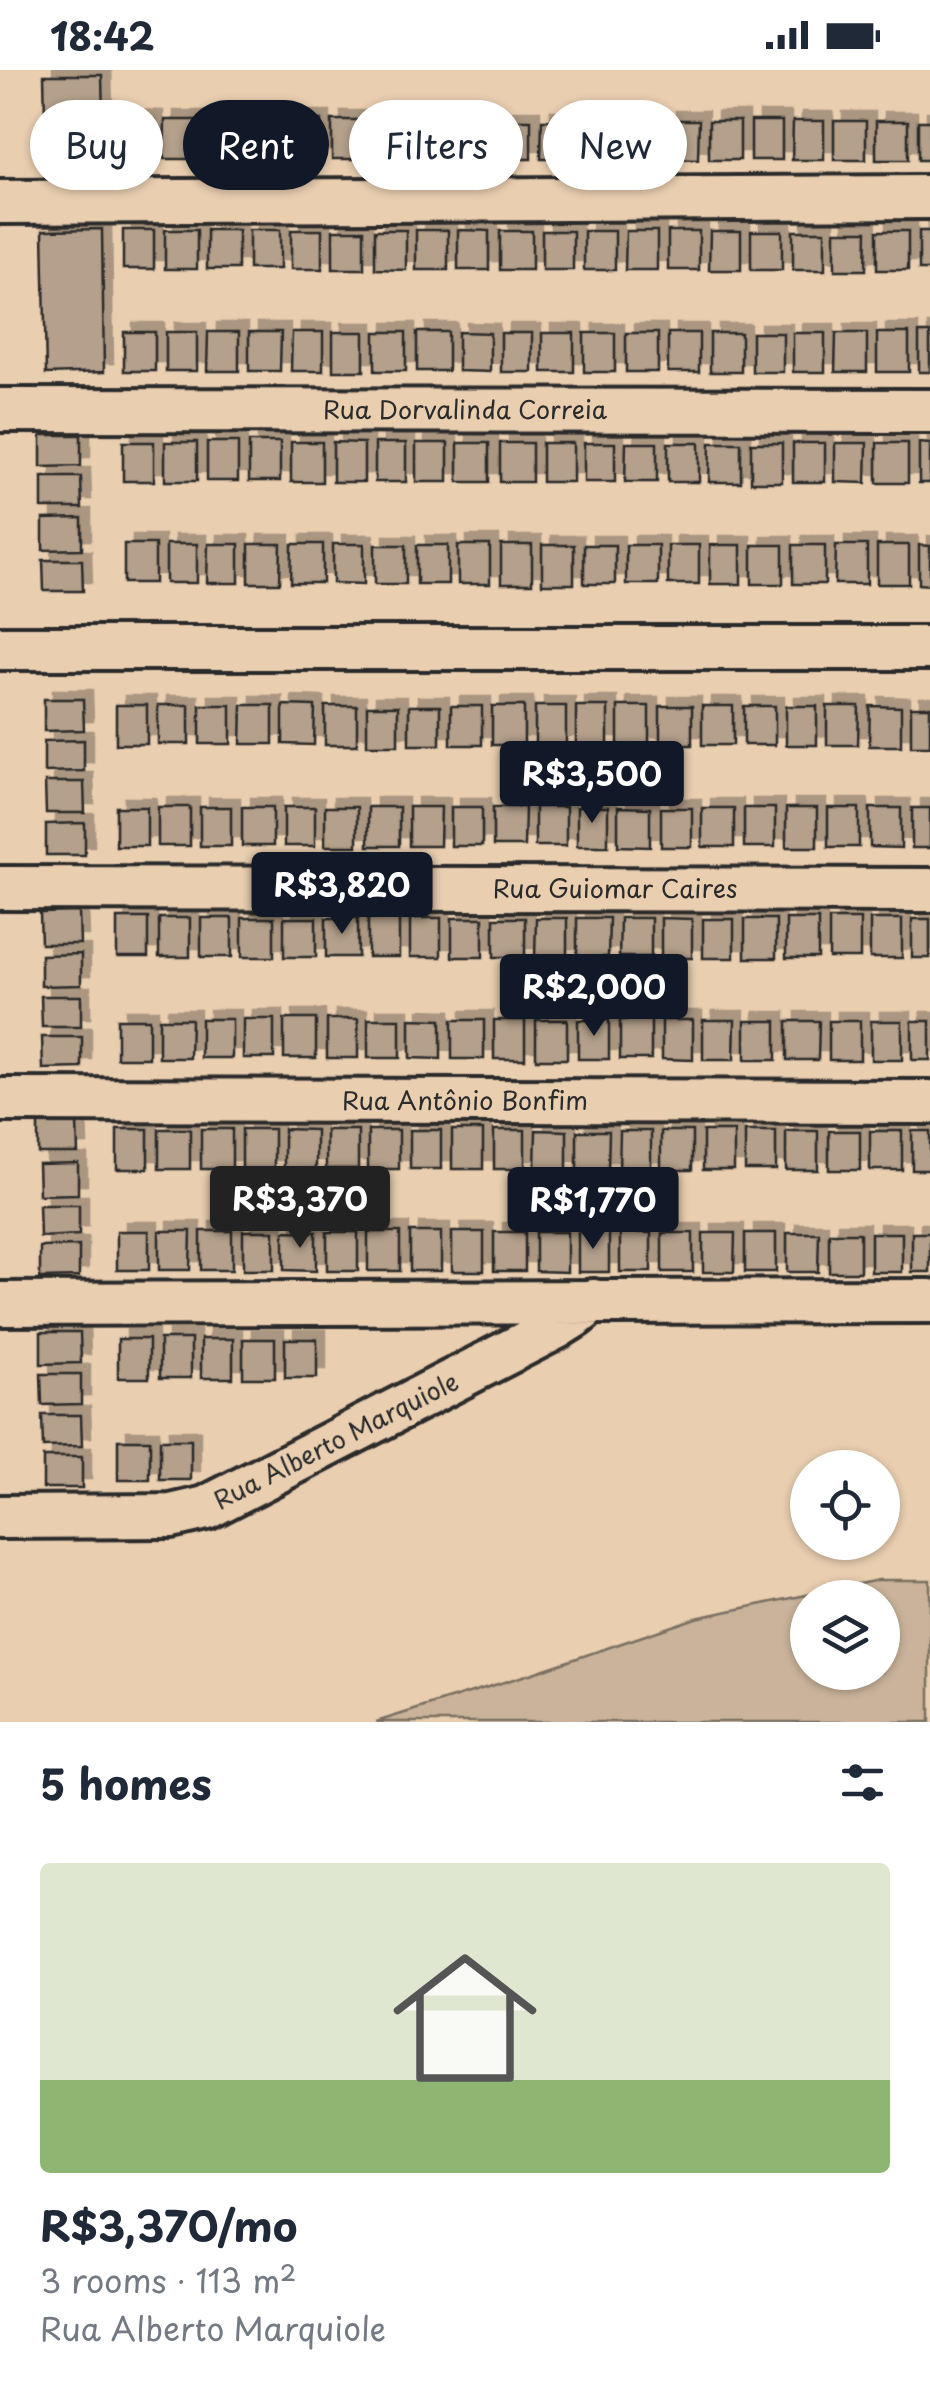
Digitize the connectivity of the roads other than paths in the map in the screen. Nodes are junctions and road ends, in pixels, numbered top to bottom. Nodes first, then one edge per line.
1 (930, 197) edge
2 (0, 202) edge
3 (0, 410) edge
4 (930, 410) edge
5 (0, 648) edge
6 (930, 648) edge
7 (0, 888) edge
8 (930, 890) edge
9 (0, 1100) edge
10 (930, 1102) edge
11 (593, 1301) junction
12 (930, 1301) edge
13 (0, 1304) edge
14 (0, 1518) edge

1 - 2 street
3 - 4 street, Rua Dorvalinda Correia
5 - 6 street
7 - 8 street, Rua Guiomar Caires
9 - 10 street, Rua Antônio Bonfim
11 - 12 street
11 - 13 street
11 - 14 street, Rua Alberto Marquiole

